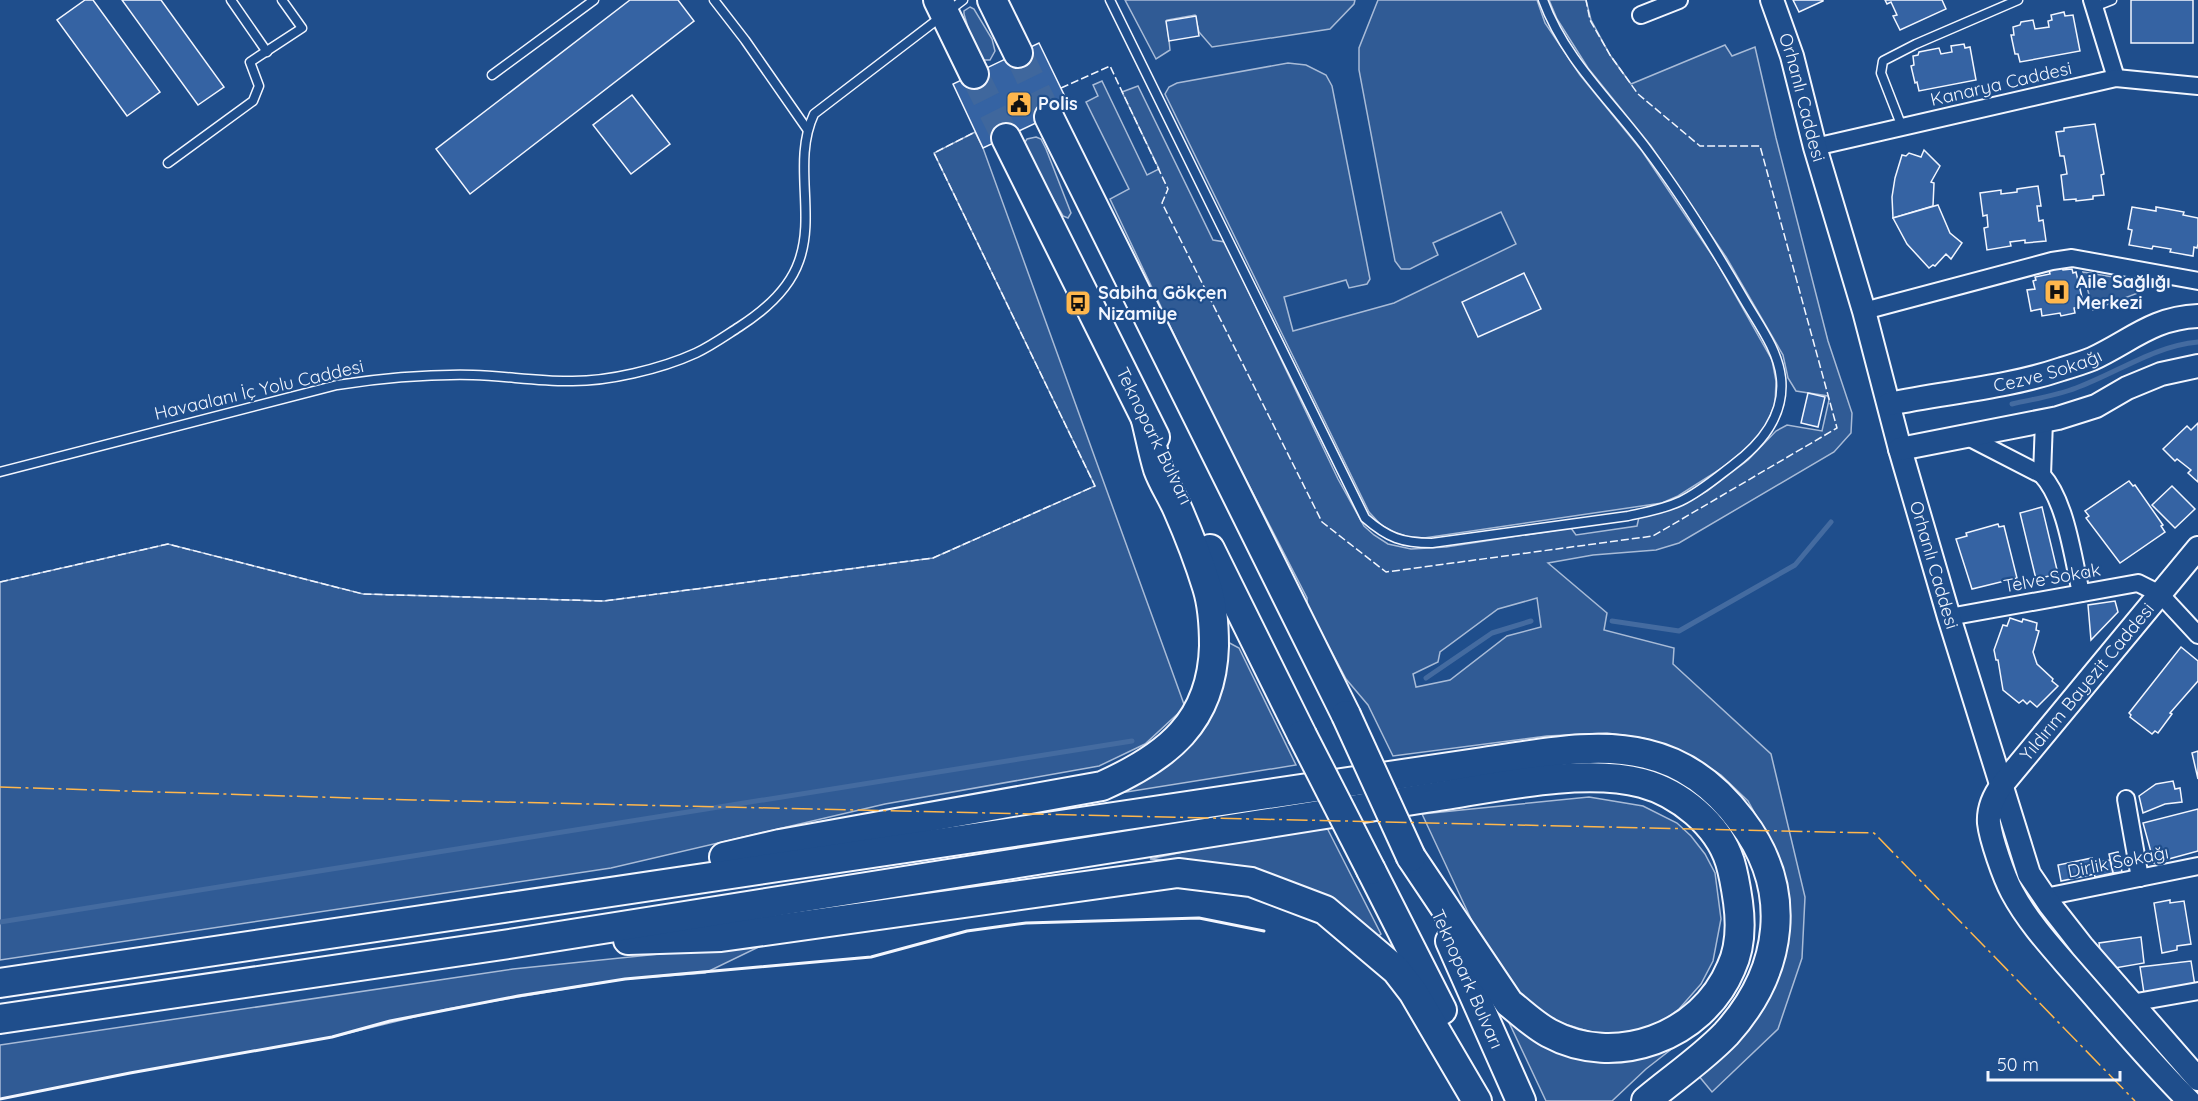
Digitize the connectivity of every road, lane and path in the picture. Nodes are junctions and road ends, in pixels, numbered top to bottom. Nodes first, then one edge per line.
1 (231, 0) edge
2 (282, 0) edge
3 (594, 0) edge
4 (714, 0) edge
5 (992, 0) edge
6 (1110, 0) edge
7 (1543, 0) edge
8 (1679, 0) edge
9 (1772, 0) edge
10 (2018, 0) edge
11 (2112, 0) edge
12 (2093, 4) edge
13 (949, 5) edge
14 (1641, 15) dead end
15 (267, 52) junction
16 (1018, 53) tunnel mouth
17 (974, 74) tunnel mouth
18 (492, 75) dead end
19 (2116, 78) junction
20 (2198, 86) edge
21 (1049, 117) tunnel mouth
22 (1902, 127) junction
23 (807, 129) junction
24 (1006, 138) tunnel mouth
25 (1815, 147) junction
26 (168, 163) dead end
27 (2198, 281) edge
28 (1864, 311) junction
29 (2198, 316) edge
30 (2198, 366) edge
31 (1889, 404) junction
32 (1146, 420) junction
33 (2044, 421) junction
34 (1966, 436) junction
35 (1900, 449) junction
36 (0, 472) edge
37 (2042, 475) junction
38 (2198, 548) edge
39 (2081, 593) junction
40 (2160, 594) junction
41 (1949, 617) junction
42 (2198, 635) edge
43 (2002, 785) junction
44 (2126, 799) dead end
45 (1411, 857) junction
46 (2198, 866) edge
47 (2140, 878) junction
48 (2045, 897) junction
49 (483, 910) junction
50 (508, 944) junction
51 (0, 983) edge
52 (2198, 991) edge
53 (2131, 1003) junction
54 (0, 1019) edge
55 (2198, 1079) edge
56 (1477, 1101) edge
57 (1485, 1101) edge
58 (1521, 1101) edge
59 (1646, 1101) edge
60 (2189, 1101) edge

1 - 15 lane
2 - 15 lane
3 - 18 lane
4 - 23 lane
5 - 16 highway
6 - 7 lane
8 - 14 street
9 - 25 street, Orhanlı Caddesi
10 - 22 lane
11 - 12 lane
12 - 19 street
13 - 17 highway
13 - 23 lane
15 - 26 lane
19 - 20 street, Kanarya Caddesi
19 - 22 street, Kanarya Caddesi
21 - 45 highway, bridge
22 - 25 street, Kanarya Caddesi
23 - 36 lane, Havaalanı İç Yolu Caddesi
24 - 32 highway, Teknopark Bulvarı
25 - 28 street, Orhanlı Caddesi
27 - 28 street
28 - 31 street, Orhanlı Caddesi
29 - 31 street, Cezve Sokağı
30 - 33 street
31 - 35 street, Orhanlı Caddesi
32 - 49 highway
32 - 57 highway, Teknopark Bulvarı, bridge
33 - 34 street
33 - 37 street
34 - 35 street
34 - 37 street
35 - 41 street, Orhanlı Caddesi
37 - 39 street
38 - 40 street, Yıldırım Bayezit Caddesi
39 - 40 street, Telve Sokak
39 - 41 street, Telve Sokak
40 - 42 street
40 - 43 street, Yıldırım Bayezit Caddesi
41 - 43 street, Orhanlı Caddesi
43 - 48 street, Orhanlı Caddesi
43 - 60 street, Yıldırım Bayezit Caddesi
44 - 47 street
45 - 50 highway
45 - 58 highway, Teknopark Bulvarı
46 - 47 street, Dirlik Sokağı
47 - 48 street, Dirlik Sokağı
48 - 53 street, Orhanlı Caddesi
49 - 51 highway
49 - 59 highway
50 - 54 highway
50 - 56 highway
52 - 53 street
53 - 55 street, Orhanlı Caddesi

